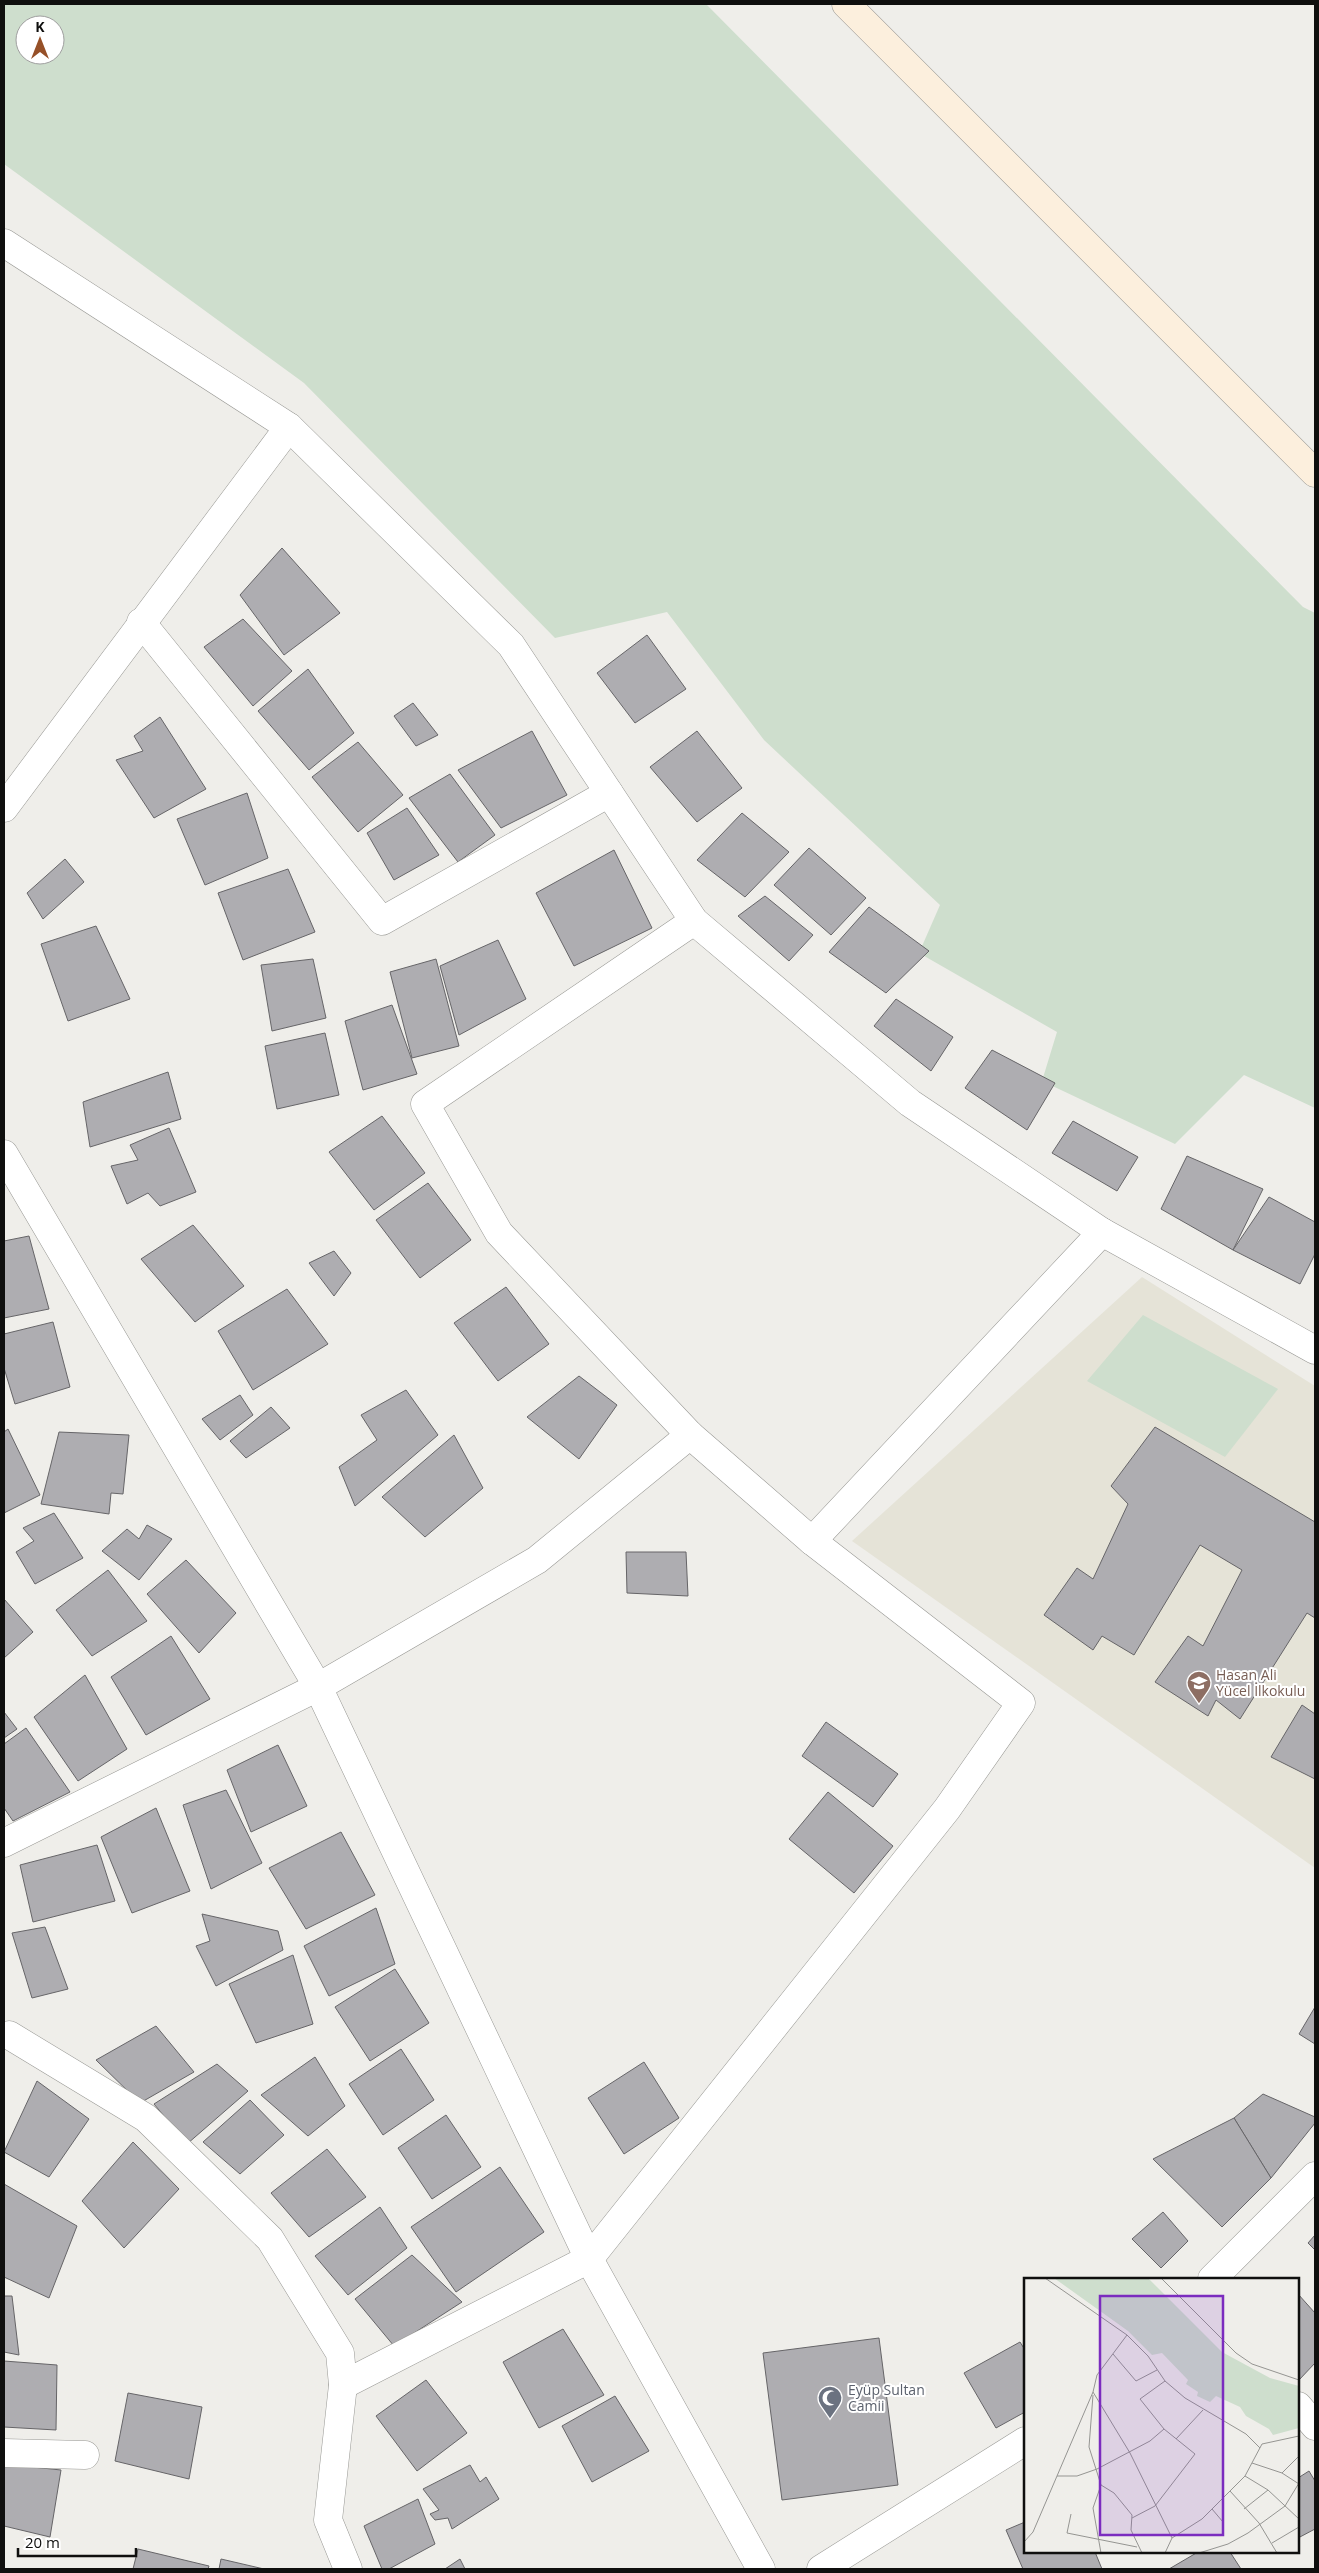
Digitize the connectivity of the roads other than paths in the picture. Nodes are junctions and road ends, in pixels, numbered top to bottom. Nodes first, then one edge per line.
1 (846, 4) edge
2 (4, 243) edge
3 (289, 427) junction
4 (1315, 473) edge
5 (142, 622) junction
6 (609, 793) junction
7 (4, 808) edge
8 (694, 921) junction
9 (4, 1154) edge
10 (1102, 1232) junction
11 (1315, 1350) edge
12 (690, 1434) junction
13 (812, 1541) junction
14 (318, 1687) junction
15 (4, 1843) edge
16 (6, 2034) edge
17 (1315, 2176) edge
18 (589, 2259) junction
19 (1213, 2278) edge
20 (343, 2385) junction
21 (1299, 2407) edge
22 (1315, 2426) edge
23 (1024, 2442) edge
24 (4, 2453) edge
25 (85, 2455) dead end
26 (348, 2569) edge
27 (761, 2569) edge
28 (821, 2569) edge

1 - 4 main road
2 - 3 street
3 - 5 street
3 - 6 street
5 - 6 street
5 - 7 street
6 - 8 street
8 - 10 street
8 - 12 street
9 - 14 street
10 - 11 street
10 - 13 street
12 - 13 street
12 - 14 street
13 - 18 street
14 - 15 street
14 - 18 street
16 - 20 street
17 - 19 street
18 - 20 street
18 - 27 street
20 - 26 street
21 - 22 street
23 - 28 street
24 - 25 street

